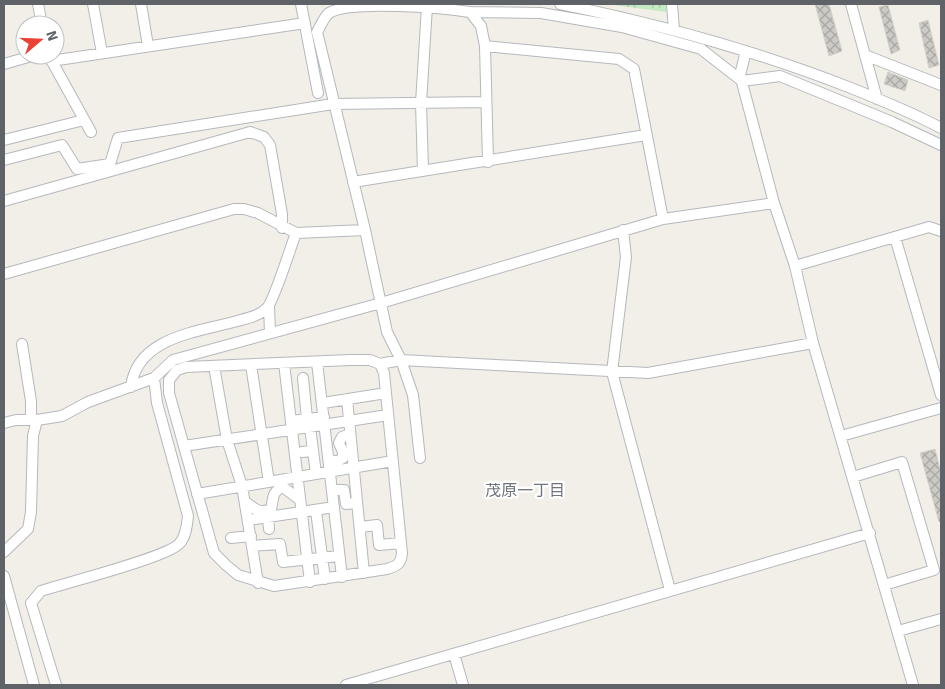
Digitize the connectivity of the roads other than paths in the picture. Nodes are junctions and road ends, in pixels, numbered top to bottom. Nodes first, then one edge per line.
1 (93, 4) edge
2 (141, 4) edge
3 (301, 4) edge
4 (560, 4) edge
5 (672, 4) edge
6 (852, 4) edge
7 (427, 6) junction
8 (470, 12) junction
9 (305, 23) junction
10 (674, 30) junction
11 (148, 46) junction
12 (485, 46) junction
13 (746, 51) junction
14 (102, 53) junction
15 (865, 55) junction
16 (65, 57) edge
17 (54, 65) edge
18 (742, 81) junction
19 (941, 85) edge
20 (318, 93) dead end
21 (877, 99) junction
22 (486, 102) junction
23 (421, 103) junction
24 (333, 104) junction
25 (84, 120) junction
26 (941, 128) edge
27 (90, 132) dead end
28 (646, 135) junction
29 (4, 140) edge
30 (941, 146) edge
31 (4, 160) edge
32 (488, 162) junction
33 (423, 171) junction
34 (354, 182) junction
35 (4, 201) edge
36 (774, 203) junction
37 (663, 219) junction
38 (282, 228) junction
39 (365, 230) junction
40 (623, 230) junction
41 (941, 231) edge
42 (296, 233) junction
43 (895, 237) junction
44 (795, 266) junction
45 (4, 274) edge
46 (381, 304) junction
47 (269, 306) junction
48 (270, 333) junction
49 (813, 343) junction
50 (22, 344) dead end
51 (401, 360) junction
52 (317, 362) junction
53 (284, 363) junction
54 (380, 364) junction
55 (252, 365) junction
56 (214, 366) junction
57 (612, 372) junction
58 (319, 376) junction
59 (154, 378) junction
60 (303, 378) junction
61 (286, 379) junction
62 (131, 387) junction
63 (386, 394) junction
64 (941, 395) edge
65 (346, 399) junction
66 (323, 403) junction
67 (941, 408) edge
68 (388, 415) junction
69 (34, 420) junction
70 (325, 421) junction
71 (349, 421) junction
72 (4, 423) edge
73 (309, 423) junction
74 (291, 426) junction
75 (261, 434) junction
76 (350, 434) junction
77 (841, 436) junction
78 (227, 440) junction
79 (184, 446) junction
80 (313, 451) junction
81 (302, 452) dead end
82 (420, 458) dead end
83 (329, 460) junction
84 (393, 461) junction
85 (354, 468) junction
86 (330, 472) junction
87 (316, 474) junction
88 (297, 477) junction
89 (853, 477) junction
90 (269, 482) junction
91 (242, 486) junction
92 (332, 490) junction
93 (197, 494) junction
94 (300, 500) junction
95 (246, 502) junction
96 (357, 503) junction
97 (334, 508) junction
98 (316, 510) junction
99 (301, 513) junction
100 (268, 518) junction
101 (248, 520) junction
102 (360, 527) junction
103 (269, 529) dead end
104 (870, 533) junction
105 (231, 538) dead end
106 (251, 541) junction
107 (401, 543) junction
108 (4, 552) edge
109 (339, 556) junction
110 (322, 558) junction
111 (307, 559) junction
112 (364, 573) junction
113 (4, 576) edge
114 (342, 577) junction
115 (325, 579) junction
116 (258, 582) junction
117 (310, 582) junction
118 (884, 585) junction
119 (670, 590) junction
120 (941, 619) edge
121 (898, 632) junction
122 (454, 654) junction
123 (34, 685) edge
124 (56, 685) edge
125 (346, 685) edge
126 (463, 685) edge
127 (913, 685) edge

1 - 14 street
2 - 11 street
3 - 9 street
4 - 10 street
5 - 10 street
6 - 15 street
7 - 8 street
7 - 23 street
7 - 24 street
8 - 12 street
8 - 18 street
9 - 11 street
9 - 20 street
10 - 13 street
11 - 14 street
12 - 22 street
12 - 28 street
13 - 18 street
13 - 21 street
14 - 16 street
15 - 19 street
15 - 21 street
17 - 25 street
18 - 30 street
18 - 36 street
21 - 26 street
22 - 23 street
22 - 32 street
23 - 24 street
23 - 33 street
24 - 31 street
24 - 34 street
25 - 27 street
25 - 29 street
28 - 32 street
28 - 37 street
32 - 33 street
33 - 34 street
34 - 39 street
35 - 38 street
36 - 37 street
36 - 44 street
37 - 40 street
38 - 42 street
38 - 45 street
39 - 42 street
39 - 46 street
40 - 46 street
40 - 57 street
41 - 43 street
42 - 47 street
43 - 44 street
43 - 64 street
44 - 49 street
46 - 48 street
46 - 51 street
47 - 48 street
47 - 62 street
48 - 59 street
49 - 57 street
49 - 77 street
50 - 69 street
51 - 54 street
51 - 57 street
51 - 82 street
52 - 53 street
52 - 54 street
52 - 58 street
53 - 55 street
53 - 61 street
54 - 63 street
55 - 56 street
55 - 75 street
56 - 78 street
56 - 79 street
57 - 119 street
58 - 60 street
58 - 66 street
59 - 62 street
59 - 124 street
60 - 61 street
60 - 73 street
61 - 74 street
62 - 69 street
63 - 65 street
63 - 68 street
65 - 66 street
65 - 71 street
66 - 70 street
67 - 77 street
68 - 71 street
68 - 84 street
69 - 72 street
69 - 108 street
70 - 71 street
70 - 73 street
70 - 83 street
71 - 76 street
73 - 74 street
73 - 80 street
74 - 75 street
74 - 88 street
75 - 78 street
75 - 90 street
76 - 83 street
76 - 85 street
77 - 89 street
78 - 79 street
78 - 91 street
79 - 93 street
80 - 81 street
80 - 87 street
83 - 86 street
84 - 85 street
84 - 107 street
85 - 86 street
85 - 96 street
86 - 87 street
86 - 92 street
87 - 88 street
88 - 90 street
88 - 94 street
89 - 104 street
89 - 118 street
90 - 91 street
91 - 93 street
91 - 95 street
92 - 96 street
92 - 97 street
93 - 116 street
94 - 95 street
94 - 99 street
95 - 101 street
96 - 102 street
97 - 98 street
97 - 109 street
98 - 99 street
98 - 110 street
99 - 100 street
99 - 111 street
100 - 101 street
100 - 103 street
101 - 106 street
102 - 107 street
102 - 112 street
104 - 118 street
104 - 119 street
105 - 106 street
106 - 111 street
106 - 116 street
107 - 112 street
109 - 110 street
109 - 114 street
110 - 111 street
110 - 115 street
111 - 117 street
112 - 114 street
113 - 123 street
114 - 115 street
115 - 117 street
116 - 117 street
118 - 121 street
119 - 122 street
120 - 121 street
121 - 127 street
122 - 125 street
122 - 126 street

